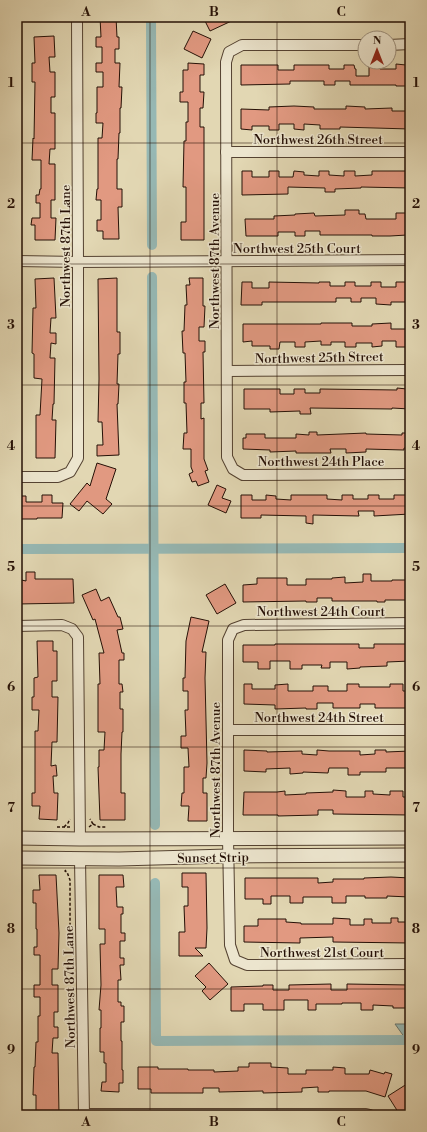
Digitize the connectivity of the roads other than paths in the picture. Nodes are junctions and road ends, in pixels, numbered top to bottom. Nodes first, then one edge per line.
1 (77, 17) edge
2 (397, 44) edge
3 (410, 44) edge
4 (357, 45) edge
5 (226, 152) junction
6 (410, 152) edge
7 (17, 260) edge
8 (410, 260) edge
9 (226, 261) junction
10 (78, 262) junction
11 (410, 370) edge
12 (228, 371) junction
13 (233, 470) joint
14 (410, 474) edge
15 (17, 476) edge
16 (410, 623) edge
17 (17, 626) edge
18 (234, 629) joint
19 (228, 730) junction
20 (410, 730) edge
21 (80, 833) junction
22 (17, 838) edge
23 (228, 838) junction
24 (410, 838) edge
25 (410, 855) edge
26 (228, 856) junction
27 (17, 858) edge
28 (80, 859) junction
29 (235, 960) joint
30 (410, 964) edge
31 (84, 1115) edge
32 (370, 1115) edge

1 - 10 street, Northwest 87th Lane
2 - 3 street
4 - 5 street, Northwest 87th Avenue
5 - 6 street, Northwest 26th Street
5 - 9 street, Northwest 87th Avenue
7 - 10 street, Northwest 25th Court
8 - 9 street, Northwest 25th Court
9 - 10 street, Northwest 25th Court
9 - 12 street, Northwest 87th Avenue
10 - 15 street, Northwest 87th Lane
11 - 12 street, Northwest 25th Street
12 - 13 street, Northwest 87th Avenue
13 - 14 street, Northwest 24th Place
16 - 18 street, Northwest 24th Court
17 - 21 street
18 - 19 street, Northwest 87th Avenue
19 - 20 street, Northwest 24th Street
19 - 23 street, Northwest 87th Avenue
21 - 22 street, Sunset Strip
21 - 23 street, Sunset Strip
23 - 24 street, Sunset Strip
23 - 26 street, Northwest 87th Avenue
25 - 26 street, Sunset Strip
26 - 28 street, Sunset Strip
26 - 29 street, Northwest 87th Avenue
27 - 28 street, Sunset Strip
28 - 31 street, Northwest 87th Lane
29 - 30 street, Northwest 21st Court
31 - 32 street

